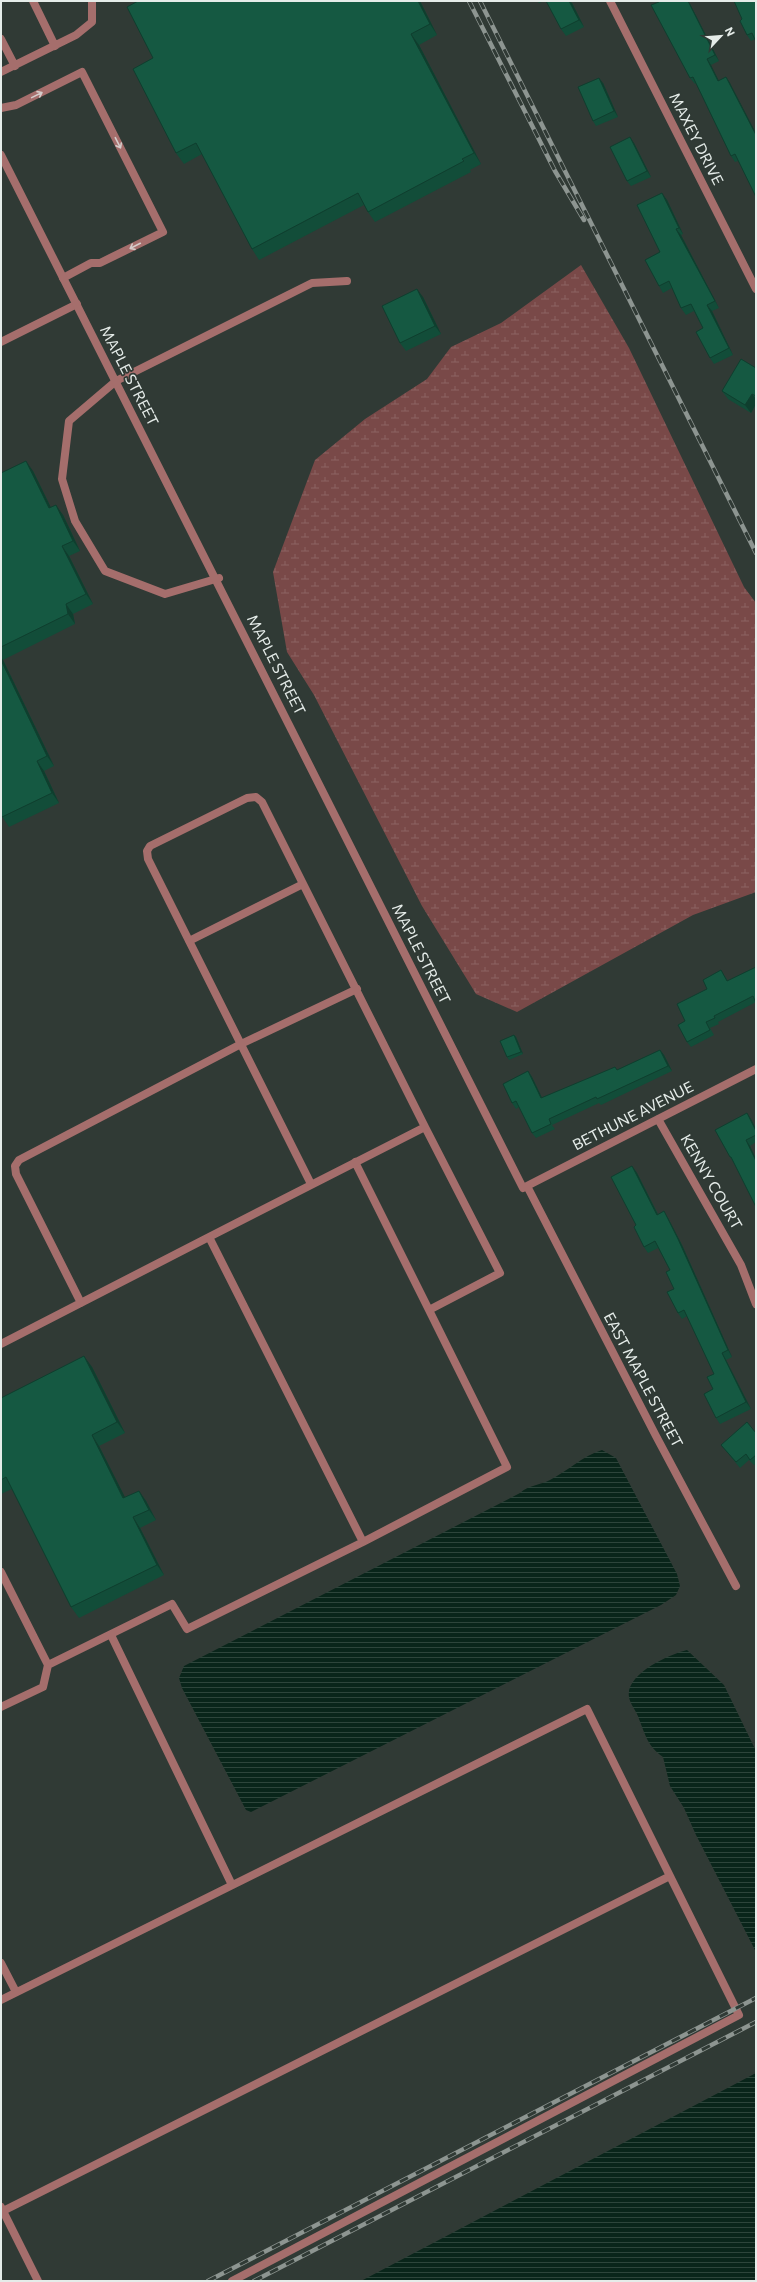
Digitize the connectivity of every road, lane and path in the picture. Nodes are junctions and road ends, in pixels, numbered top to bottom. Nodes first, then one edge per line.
1 (33, 1) edge
2 (92, 1) edge
3 (610, 1) edge
4 (1, 39) edge
5 (55, 46) junction
6 (15, 66) junction
7 (1, 72) edge
8 (1, 108) edge
9 (1, 155) edge
10 (63, 278) junction
11 (347, 281) dead end
12 (756, 289) edge
13 (77, 304) junction
14 (1, 342) edge
15 (116, 381) junction
16 (217, 578) junction
17 (303, 884) junction
18 (189, 941) junction
19 (357, 989) junction
20 (241, 1044) junction
21 (756, 1069) edge
22 (658, 1119) junction
23 (425, 1126) junction
24 (354, 1162) junction
25 (311, 1184) junction
26 (525, 1187) junction
27 (209, 1237) junction
28 (80, 1303) junction
29 (756, 1304) edge
30 (429, 1310) junction
31 (1, 1344) edge
32 (362, 1542) junction
33 (1, 1572) edge
34 (736, 1586) dead end
35 (110, 1635) junction
36 (48, 1665) junction
37 (1, 1707) edge
38 (670, 1876) junction
39 (232, 1885) junction
40 (1, 1962) edge
41 (16, 1992) junction
42 (1, 2000) edge
43 (2, 2209) edge
44 (38, 2281) edge
45 (232, 2281) edge

1 - 5 street
2 - 5 street
3 - 12 street, MAXEY DRIVE
4 - 6 street
5 - 6 street
6 - 7 street
8 -> 10 street
9 - 10 street, MAPLE STREET
10 - 13 street, MAPLE STREET
11 - 15 street
13 - 14 street
13 - 15 street, MAPLE STREET
15 - 16 street, MAPLE STREET
15 - 16 street
16 - 26 street, MAPLE STREET
17 - 18 street
17 - 18 street
17 - 19 street
18 - 20 street
19 - 20 street
19 - 23 street
20 - 25 street
20 - 28 street
21 - 22 street, BETHUNE AVENUE
22 - 26 street, BETHUNE AVENUE
22 - 29 street, KENNY COURT
23 - 24 street
23 - 30 street
24 - 25 street
24 - 30 street
25 - 27 street
26 - 34 street, EAST MAPLE STREET
27 - 28 street
27 - 32 street
28 - 31 street
30 - 32 street
32 - 35 street
33 - 36 street
35 - 36 street
35 - 39 street
36 - 37 street
38 - 39 street
38 - 43 street
38 - 45 street
39 - 41 street
40 - 41 street
41 - 42 street
43 - 44 street

